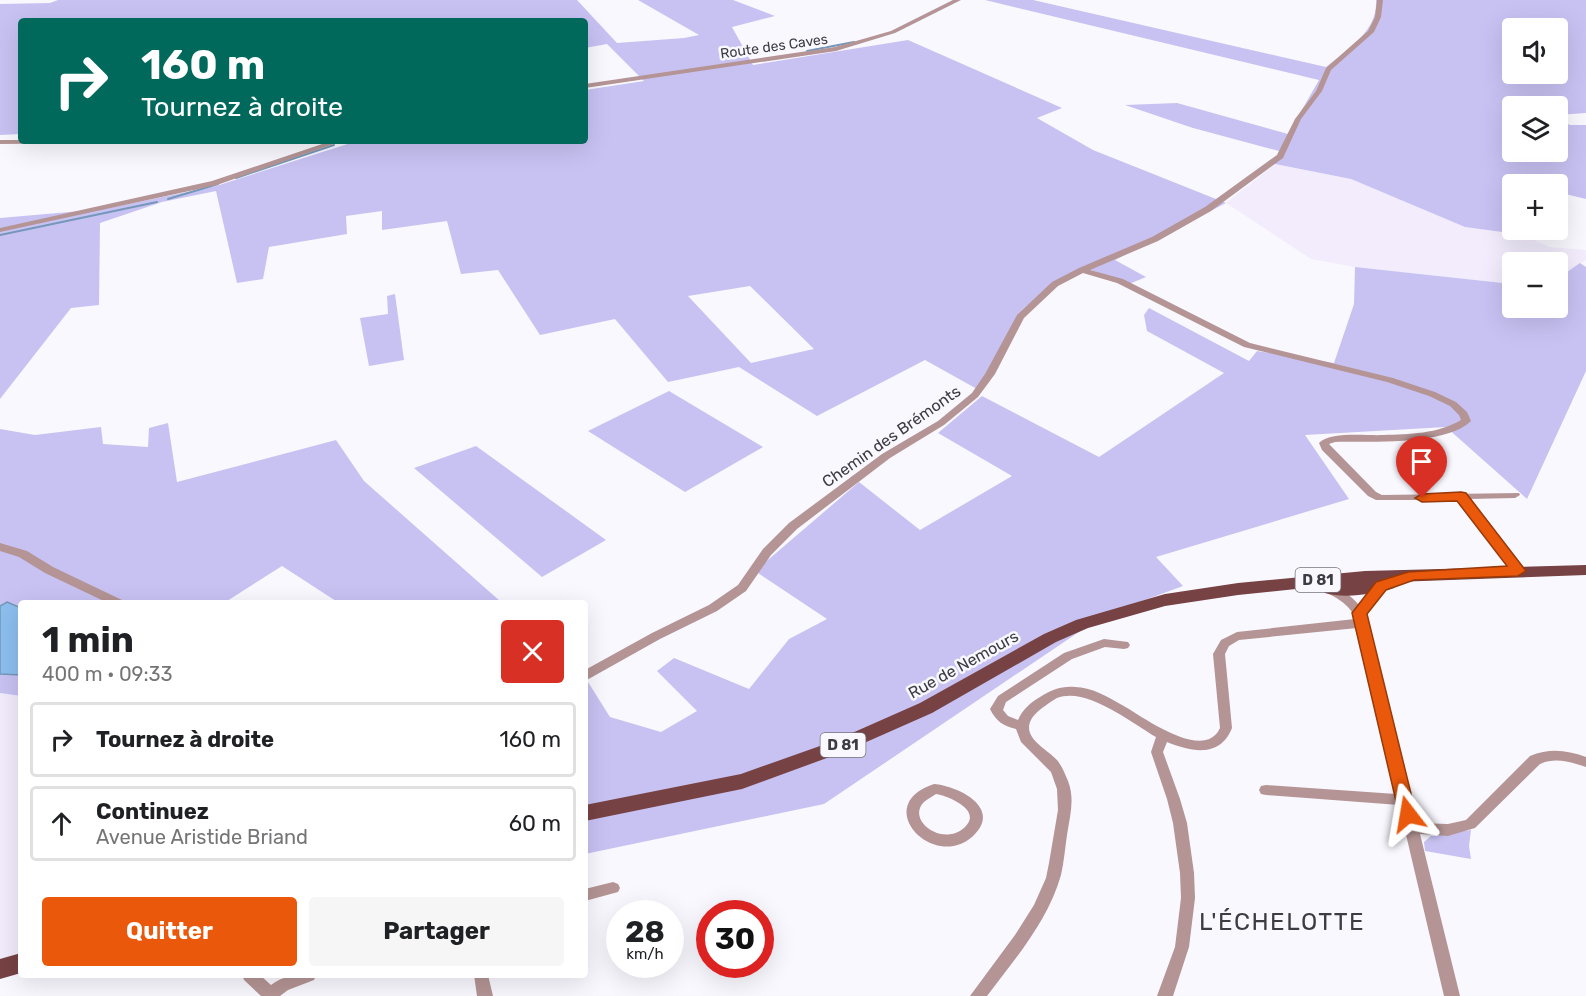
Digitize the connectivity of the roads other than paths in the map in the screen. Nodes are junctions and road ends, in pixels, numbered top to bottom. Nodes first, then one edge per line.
1 (958, 0) edge
2 (1380, 0) edge
3 (588, 86) edge
4 (0, 142) edge
5 (18, 142) edge
6 (329, 144) edge
7 (0, 230) edge
8 (1082, 270) junction
9 (1515, 495) dead end
10 (1461, 496) junction
11 (0, 547) edge
12 (1586, 570) edge
13 (1518, 571) junction
14 (1270, 586) junction
15 (1370, 586) junction
16 (1329, 589) junction
17 (112, 600) edge
18 (1358, 614) junction
19 (1124, 645) dead end
20 (588, 674) edge
21 (1023, 726) junction
22 (1163, 736) junction
23 (1586, 762) edge
24 (1266, 790) dead end
25 (918, 797) joint
26 (1404, 800) junction
27 (588, 812) edge
28 (1412, 828) junction
29 (613, 888) dead end
30 (588, 894) edge
31 (18, 964) edge
32 (0, 969) edge
33 (252, 978) edge
34 (301, 978) edge
35 (482, 978) edge
36 (267, 994) edge
37 (484, 996) edge
38 (978, 996) edge
39 (1165, 996) edge
40 (1452, 996) edge

1 - 3 street, Route des Caves
2 - 8 street, Chemin des Brémonts
4 - 5 street
6 - 7 street
8 - 10 street
8 - 20 street, Chemin des Brémonts
9 - 10 street
10 - 13 street
11 - 17 street
12 - 13 main road, D 81
13 - 15 main road, D 81
14 - 15 main road, Rue de Nemours / D 81
14 - 16 main road, D 81
14 - 27 main road, Rue de Nemours / D 81
15 - 16 main road, D 81
15 - 18 street
16 - 18 street
18 - 22 street
18 - 26 street
19 - 21 street
21 - 22 street
21 - 38 street
22 - 39 street
23 - 28 street
24 - 26 street
25 - 25 street
26 - 28 street
28 - 40 street
29 - 30 street
31 - 32 main road
33 - 36 street
34 - 36 street
35 - 37 street

